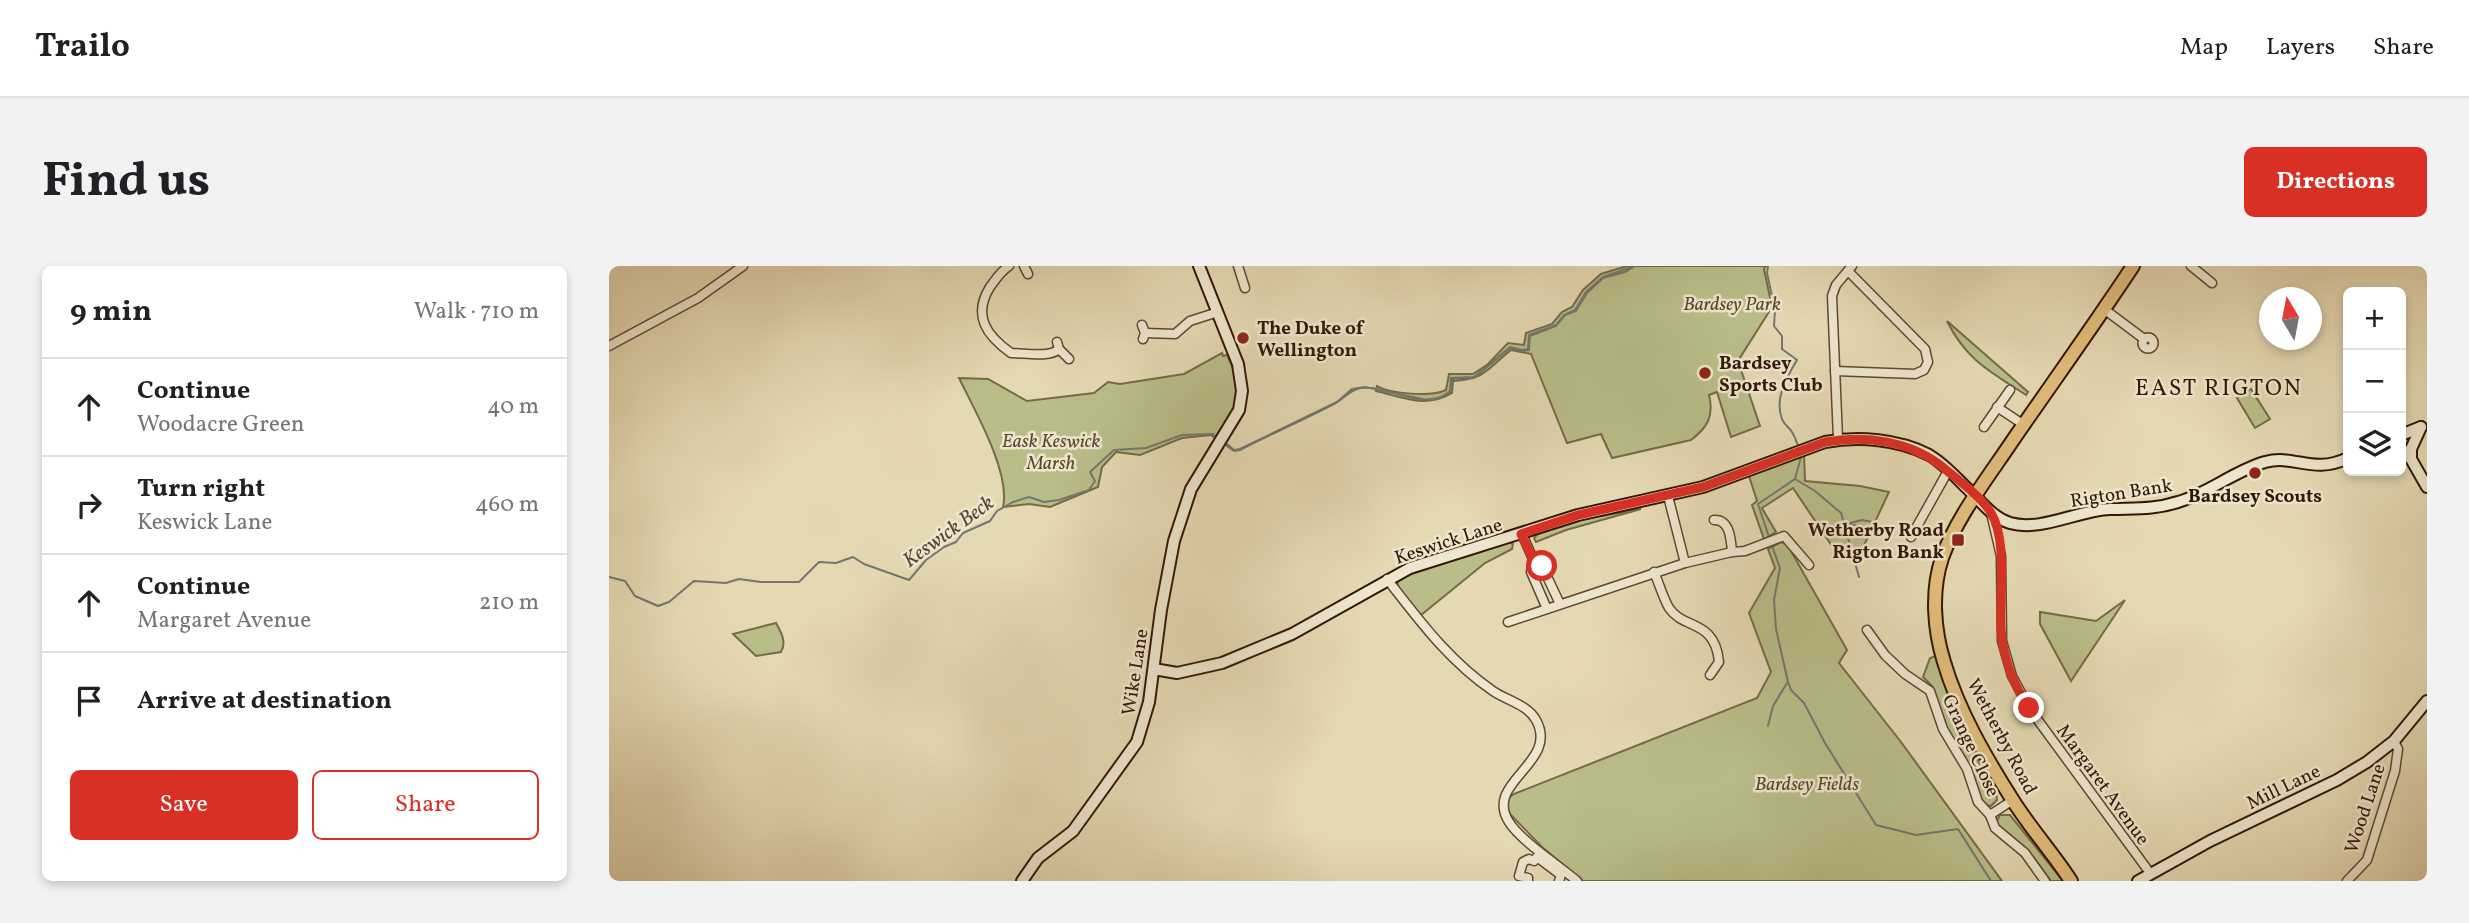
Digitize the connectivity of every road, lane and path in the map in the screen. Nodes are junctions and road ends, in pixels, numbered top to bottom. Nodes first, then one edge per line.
1 (743, 266) edge
2 (1009, 266) edge
3 (1199, 266) edge
4 (1238, 266) edge
5 (2133, 266) edge
6 (2192, 266) edge
7 (1850, 269) edge
8 (2212, 283) dead end
9 (1245, 288) dead end
10 (2104, 309) junction
11 (1217, 312) junction
12 (1143, 332) dead end
13 (2144, 340) dead end
14 (609, 346) edge
15 (1069, 359) dead end
16 (1835, 371) junction
17 (2010, 390) dead end
18 (1997, 407) junction
19 (2024, 425) junction
20 (2424, 426) edge
21 (1984, 427) dead end
22 (2406, 433) edge
23 (1838, 439) junction
24 (2406, 454) edge
25 (2411, 459) junction
26 (2343, 460) edge
27 (1948, 471) junction
28 (2427, 487) edge
29 (1668, 496) junction
30 (1976, 496) junction
31 (1991, 513) junction
32 (1714, 520) dead end
33 (1521, 534) junction
34 (1911, 537) dead end
35 (1732, 552) junction
36 (1533, 559) junction
37 (1685, 563) junction
38 (1809, 565) dead end
39 (1654, 572) junction
40 (1387, 579) junction
41 (1560, 604) junction
42 (1547, 608) junction
43 (1508, 622) dead end
44 (1867, 630) dead end
45 (1154, 669) junction
46 (1172, 673) junction
47 (1710, 675) dead end
48 (1151, 691) junction
49 (2427, 701) edge
50 (2394, 741) junction
51 (2013, 800) junction
52 (1990, 815) junction
53 (2150, 873) junction
54 (1021, 881) edge
55 (1528, 881) edge
56 (1559, 881) edge
57 (1577, 881) edge
58 (2045, 881) edge
59 (2071, 881) edge
60 (2138, 881) edge
61 (2347, 881) edge

1 - 14 street
2 - 15 street
3 - 11 street, Wike Lane
4 - 9 street
5 - 10 main road, Wetherby Road
6 - 8 street
7 - 16 street
7 - 16 street
10 - 13 street
10 - 19 main road, Wetherby Road
11 - 12 street
11 - 45 street, Wike Lane
16 - 23 street
17 - 18 street
18 - 19 street
18 - 21 street
19 - 30 main road, Wetherby Road
20 - 22 street
20 - 25 street
23 - 27 street, Keswick Lane
23 - 29 street, Keswick Lane
24 - 25 street
25 - 28 street
26 - 31 street, Rigton Bank
27 - 30 street, Keswick Lane
27 - 34 street
29 - 33 street, Keswick Lane
29 - 37 street
30 - 31 street, Rigton Bank
30 - 51 main road, Wetherby Road
31 - 53 street, Margaret Avenue
32 - 35 street
33 - 36 street
33 - 40 street, Keswick Lane
35 - 37 street
35 - 38 street
36 - 41 street
36 - 42 street
37 - 39 street
39 - 41 street
39 - 47 street
40 - 46 street, Keswick Lane
40 - 57 street
41 - 42 street
42 - 43 street
44 - 52 street, Grange Close
45 - 46 street, Keswick Lane
45 - 48 street, Wike Lane
46 - 48 street
48 - 54 street, Wike Lane
49 - 50 street, Mill Lane
50 - 53 street, Mill Lane
50 - 61 street, Wood Lane
51 - 52 street, Grange Close
51 - 59 main road, Wetherby Road
52 - 58 street, Grange Close
53 - 60 street, Mill Lane
55 - 56 street

